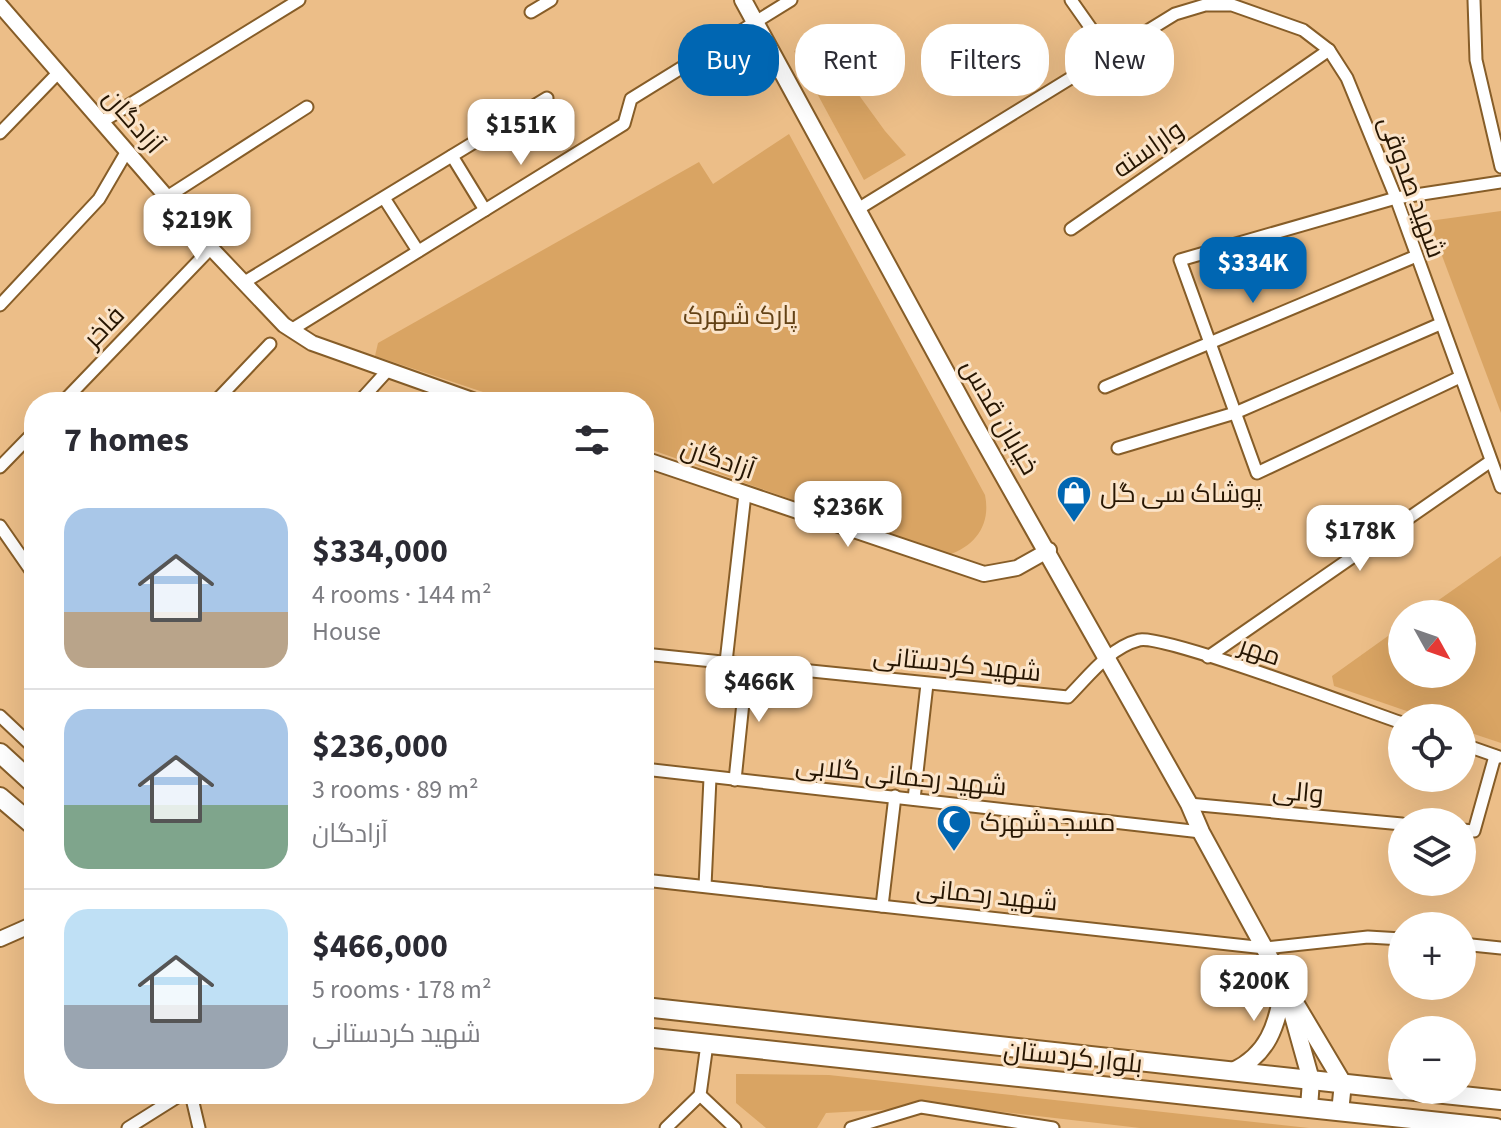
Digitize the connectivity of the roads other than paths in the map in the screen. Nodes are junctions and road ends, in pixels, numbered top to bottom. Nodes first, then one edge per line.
1 (299, 0) edge
2 (551, 0) edge
3 (743, 0) edge
4 (791, 0) edge
5 (1071, 0) edge
6 (1474, 0) edge
7 (1204, 2) edge
8 (0, 5) edge
9 (531, 12) dead end
10 (755, 22) junction
11 (1088, 24) edge
12 (1158, 24) edge
13 (1329, 50) junction
14 (58, 73) junction
15 (1065, 81) edge
16 (547, 98) dead end
17 (307, 107) dead end
18 (103, 121) junction
19 (0, 133) edge
20 (127, 151) junction
21 (452, 156) junction
22 (1501, 167) edge
23 (1501, 182) edge
24 (167, 197) junction
25 (384, 198) junction
26 (1396, 198) junction
27 (858, 209) junction
28 (485, 210) junction
29 (1071, 229) dead end
30 (211, 248) junction
31 (418, 251) junction
32 (1414, 257) junction
33 (243, 283) junction
34 (0, 305) edge
35 (1440, 324) junction
36 (291, 330) junction
37 (1209, 342) junction
38 (270, 344) dead end
39 (388, 370) junction
40 (1460, 377) junction
41 (1105, 387) dead end
42 (73, 392) edge
43 (224, 392) edge
44 (368, 392) edge
45 (450, 392) edge
46 (1235, 413) junction
47 (24, 442) edge
48 (1118, 448) dead end
49 (1491, 461) junction
50 (654, 462) edge
51 (0, 467) edge
52 (1501, 487) edge
53 (745, 494) junction
54 (0, 526) edge
55 (1049, 550) junction
56 (24, 561) edge
57 (654, 655) edge
58 (1208, 657) junction
59 (1106, 658) junction
60 (726, 662) junction
61 (747, 664) junction
62 (927, 684) junction
63 (0, 716) edge
64 (1388, 718) edge
65 (24, 739) edge
66 (1476, 749) edge
67 (0, 753) edge
68 (1498, 757) edge
69 (654, 770) edge
70 (24, 775) edge
71 (710, 778) junction
72 (735, 780) junction
73 (895, 796) junction
74 (0, 797) edge
75 (914, 799) junction
76 (1189, 804) junction
77 (24, 817) edge
78 (1388, 823) edge
79 (1476, 825) edge
80 (1201, 832) junction
81 (654, 881) edge
82 (705, 886) junction
83 (882, 906) junction
84 (24, 928) edge
85 (1388, 938) edge
86 (0, 939) edge
87 (1476, 945) edge
88 (1265, 948) junction
89 (1501, 948) edge
90 (1284, 984) junction
91 (654, 1008) edge
92 (675, 1011) junction
93 (654, 1038) edge
94 (673, 1041) junction
95 (707, 1044) junction
96 (1233, 1071) junction
97 (1311, 1080) junction
98 (1343, 1083) junction
99 (1388, 1088) edge
100 (700, 1095) junction
101 (1476, 1097) edge
102 (1501, 1100) edge
103 (166, 1104) edge
104 (193, 1104) edge
105 (1309, 1108) junction
106 (1340, 1112) junction
107 (129, 1128) edge
108 (199, 1128) edge
109 (666, 1128) edge
110 (735, 1128) edge
111 (851, 1128) edge
112 (1053, 1128) edge
113 (1496, 1128) edge

1 - 18 street
2 - 9 street
3 - 10 main road, خیابان قدس
4 - 10 street
5 - 11 street
6 - 22 street
7 - 12 street, شهید صدوقی
7 - 13 street, شهید صدوقی
8 - 14 street, آزادگان
10 - 27 main road, خیابان قدس
10 - 28 street
13 - 26 street, شهید صدوقی
13 - 29 street, واراسته
14 - 18 street, آزادگان
14 - 19 street
15 - 27 street, شهید صدوقی
16 - 21 street
17 - 24 street
18 - 20 street, آزادگان
20 - 24 street, آزادگان
20 - 34 street
21 - 25 street
21 - 28 street
23 - 26 street
24 - 30 street, آزادگان
25 - 31 street
25 - 33 street
26 - 32 street, شهید صدوقی
26 - 37 street
27 - 55 main road, خیابان قدس
28 - 31 street
30 - 33 street, آزادگان
30 - 42 street, فاخر
31 - 36 street
32 - 35 street, شهید صدوقی
32 - 37 street
33 - 36 street, آزادگان
35 - 40 street, شهید صدوقی
35 - 46 street
36 - 39 street, آزادگان
37 - 41 street
37 - 46 street
38 - 43 street
39 - 44 street
39 - 45 street, آزادگان
40 - 46 street
40 - 49 street, شهید صدوقی
46 - 48 street
47 - 51 street
49 - 52 street, شهید صدوقی
49 - 58 street
50 - 53 street, آزادگان
53 - 55 street, آزادگان
53 - 60 street
54 - 56 street
55 - 59 main road, خیابان قدس
57 - 60 street, شهید کردستانی
58 - 59 street, مهر
58 - 64 street, مهر
59 - 62 street, شهید کردستانی
59 - 76 main road, خیابان قدس
60 - 61 street, شهید کردستانی
61 - 62 street, شهید کردستانی
61 - 72 street
62 - 75 street
63 - 65 street
66 - 68 street
67 - 70 main road
68 - 79 street
69 - 71 street, شهید رحمانی گلابی
71 - 72 street, شهید رحمانی گلابی
71 - 82 street
72 - 73 street, شهید رحمانی گلابی
73 - 75 street, شهید رحمانی گلابی
73 - 83 street
74 - 77 main road
75 - 80 street, شهید رحمانی گلابی
76 - 78 street, والی
76 - 80 main road, خیابان قدس
80 - 88 main road, خیابان قدس
81 - 82 street, شهید رحمانی
82 - 83 street, شهید رحمانی
83 - 88 street, شهید رحمانی
84 - 86 street
85 - 88 street, شهید رحمانی
87 - 89 street
88 - 90 main road, خیابان قدس
90 - 96 main road
90 - 97 main road
90 - 98 main road
91 - 92 main road, بلوار کردستان
92 - 94 main road
92 - 96 main road, بلوار کردستان
93 - 94 main road, بلوار کردستان
94 - 95 main road, بلوار کردستان
95 - 100 street
95 - 105 main road, بلوار کردستان
96 - 97 main road, بلوار کردستان
97 - 98 main road, بلوار کردستان
97 - 105 main road
98 - 99 main road, بلوار کردستان
98 - 106 main road
100 - 109 street
100 - 110 street
101 - 102 main road, بلوار کردستان
103 - 107 street
104 - 108 street
105 - 106 main road, بلوار کردستان
106 - 113 main road, بلوار کردستان
111 - 112 street

